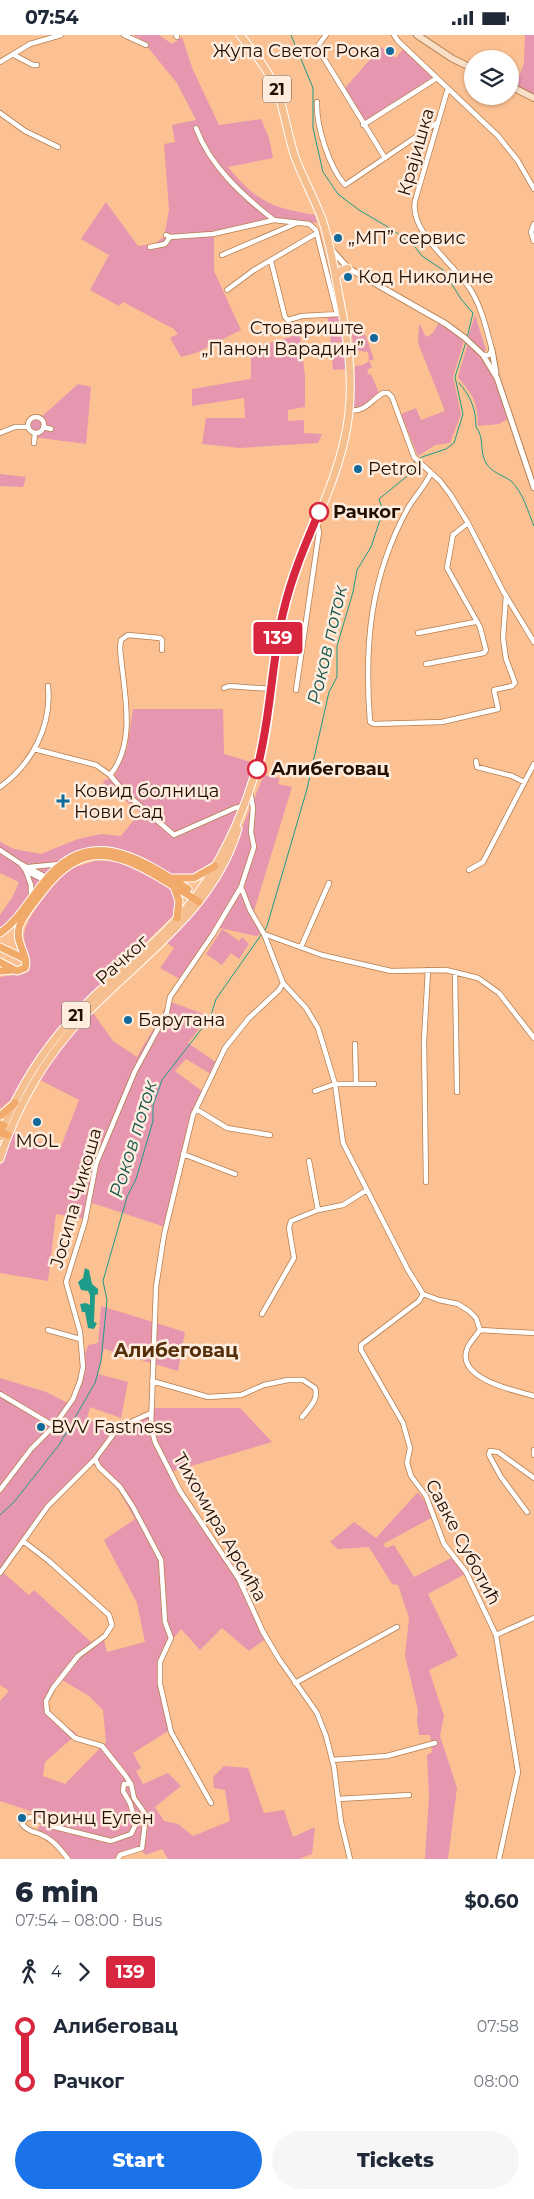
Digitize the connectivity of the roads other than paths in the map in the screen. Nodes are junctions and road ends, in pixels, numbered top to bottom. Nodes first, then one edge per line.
1 (61, 35) edge
2 (124, 35) edge
3 (240, 35) edge
4 (326, 35) edge
5 (394, 35) edge
6 (418, 35) edge
7 (146, 45) dead end
8 (14, 55) junction
9 (0, 62) edge
10 (464, 64) edge
11 (37, 65) dead end
12 (437, 78) junction
13 (448, 88) junction
14 (519, 90) edge
15 (534, 97) edge
16 (317, 102) dead end
17 (0, 113) edge
18 (438, 122) junction
19 (364, 125) junction
20 (196, 127) dead end
21 (58, 147) dead end
22 (386, 158) junction
23 (534, 189) edge
24 (274, 219) junction
25 (299, 222) junction
26 (534, 224) edge
27 (317, 233) junction
28 (534, 241) edge
29 (150, 247) dead end
30 (330, 247) junction
31 (222, 255) dead end
32 (272, 261) junction
33 (348, 268) junction
34 (336, 277) junction
35 (227, 290) dead end
36 (340, 314) junction
37 (492, 350) junction
38 (483, 355) junction
39 (497, 378) junction
40 (349, 410) junction
41 (41, 412) dead end
42 (38, 418) junction
43 (28, 427) junction
44 (43, 427) junction
45 (51, 429) dead end
46 (0, 433) edge
47 (36, 433) junction
48 (34, 443) dead end
49 (432, 473) junction
50 (534, 488) edge
51 (316, 520) junction
52 (468, 523) junction
53 (506, 596) junction
54 (475, 622) junction
55 (418, 633) dead end
56 (534, 642) edge
57 (162, 650) dead end
58 (426, 664) dead end
59 (48, 686) dead end
60 (224, 688) dead end
61 (272, 689) junction
62 (296, 690) dead end
63 (34, 749) junction
64 (476, 761) dead end
65 (534, 764) edge
66 (110, 775) junction
67 (524, 782) junction
68 (0, 787) edge
69 (250, 791) junction
70 (244, 807) junction
71 (0, 850) edge
72 (60, 864) junction
73 (215, 866) junction
74 (27, 869) junction
75 (469, 870) dead end
76 (169, 877) junction
77 (48, 880) junction
78 (329, 883) dead end
79 (174, 886) junction
80 (241, 887) junction
81 (30, 898) junction
82 (198, 898) junction
83 (177, 918) junction
84 (263, 932) junction
85 (0, 933) edge
86 (0, 947) edge
87 (301, 947) junction
88 (25, 959) junction
89 (0, 962) edge
90 (15, 970) junction
91 (428, 970) junction
92 (0, 971) edge
93 (455, 972) junction
94 (283, 983) junction
95 (534, 1038) edge
96 (355, 1044) dead end
97 (356, 1083) junction
98 (335, 1084) junction
99 (374, 1084) dead end
100 (315, 1091) dead end
101 (458, 1092) dead end
102 (15, 1103) junction
103 (196, 1109) junction
104 (0, 1116) edge
105 (2, 1131) edge
106 (270, 1135) dead end
107 (183, 1154) junction
108 (0, 1159) edge
109 (309, 1161) dead end
110 (235, 1173) dead end
111 (426, 1182) dead end
112 (367, 1191) junction
113 (318, 1210) junction
114 (423, 1293) junction
115 (262, 1314) dead end
116 (48, 1330) dead end
117 (480, 1330) junction
118 (534, 1333) edge
119 (80, 1339) junction
120 (152, 1381) junction
121 (0, 1394) edge
122 (534, 1397) edge
123 (151, 1413) junction
124 (302, 1417) dead end
125 (54, 1427) junction
126 (534, 1450) edge
127 (534, 1455) edge
128 (95, 1459) junction
129 (534, 1478) edge
130 (0, 1490) edge
131 (527, 1512) dead end
132 (23, 1541) junction
133 (0, 1573) edge
134 (534, 1618) edge
135 (397, 1627) dead end
136 (496, 1635) junction
137 (295, 1683) junction
138 (435, 1743) dead end
139 (332, 1760) junction
140 (131, 1785) junction
141 (409, 1795) dead end
142 (338, 1799) junction
143 (211, 1803) dead end
144 (68, 1859) edge
145 (118, 1859) edge
146 (350, 1859) edge
147 (499, 1859) edge

1 - 8 street
2 - 7 street
3 - 30 main road, Рачког / 21
4 - 19 street
5 - 12 street
6 - 10 main road
8 - 9 street
8 - 11 street
12 - 13 street
12 - 19 street
13 - 18 street, Крајишка
13 - 23 street
14 - 15 main road
16 - 22 street
17 - 21 street
18 - 22 street
18 - 37 street, Крајишка
19 - 22 street
20 - 24 street
24 - 25 street
24 - 29 street
25 - 27 street
25 - 31 street
26 - 28 street
27 - 32 street
27 - 36 street
30 - 33 street
30 - 34 main road, Рачког / 21
32 - 35 street
32 - 36 street
33 - 34 main road
33 - 38 street
34 - 36 main road, Рачког / 21
36 - 40 main road, Рачког / 21
37 - 38 street
37 - 39 street
38 - 39 street
39 - 50 street
40 - 49 street
40 - 51 main road, Рачког / 21
41 - 42 street
42 - 43 street
42 - 44 street
43 - 46 street
43 - 47 street
44 - 45 street
44 - 47 street
47 - 48 street
49 - 52 street
49 - 53 street
51 - 61 main road, Рачког / 21
51 - 62 street
52 - 53 street
52 - 54 street
53 - 56 street
54 - 55 street
54 - 58 street
57 - 66 street
59 - 63 street
60 - 61 street
61 - 69 main road, Рачког / 21
63 - 66 street
63 - 68 street
64 - 67 street
65 - 67 street
66 - 70 street
67 - 75 street
69 - 70 main road, Рачког / 21
69 - 80 street, Јосипа Чикоша
70 - 73 main road, Рачког / 21
70 - 82 main road, Рачког / 21
71 - 74 street
72 - 74 street
72 - 76 highway
72 - 77 highway
73 - 76 highway
73 - 82 main road, Рачког / 21
74 - 77 street
74 - 81 street
76 - 82 highway
77 - 79 highway
77 - 81 highway
77 - 88 highway
78 - 87 street
79 - 82 highway
79 - 83 highway
80 - 84 street
80 - 119 street, Јосипа Чикоша
81 - 85 highway
82 - 83 main road, Рачког / 21
82 - 105 main road, Рачког / 21
83 - 102 main road, Рачког / 21
84 - 87 street
84 - 94 street
86 - 88 highway
87 - 91 street
88 - 90 highway
89 - 90 highway
90 - 92 highway
91 - 93 street
91 - 111 street
93 - 95 street
93 - 101 street
94 - 98 street
94 - 103 street, Тихомира Арсића
96 - 97 street
97 - 98 street
97 - 99 street
98 - 100 street
98 - 112 street
102 - 104 highway
102 - 105 main road, Рачког / 21
103 - 106 street
103 - 107 street, Тихомира Арсића
105 - 108 main road, Рачког / 21
107 - 110 street
107 - 120 street, Тихомира Арсића
109 - 113 street
112 - 113 street
112 - 114 street
113 - 115 street
114 - 117 street
114 - 136 street, Савке Суботић
116 - 119 street
117 - 118 street
117 - 122 street
119 - 125 street, Јосипа Чикоша
120 - 123 street, Тихомира Арсића
120 - 124 street
121 - 125 street
123 - 128 street
123 - 137 street, Тихомира Арсића
125 - 130 street, Јосипа Чикоша
126 - 127 street
128 - 132 street
128 - 143 street
129 - 131 street
132 - 133 street
132 - 140 street
134 - 136 street
135 - 137 street
136 - 147 street
137 - 139 street, Тихомира Арсића
138 - 139 street
139 - 142 street, Тихомира Арсића
140 - 144 street
140 - 145 street
141 - 142 street
142 - 146 street, Тихомира Арсића

